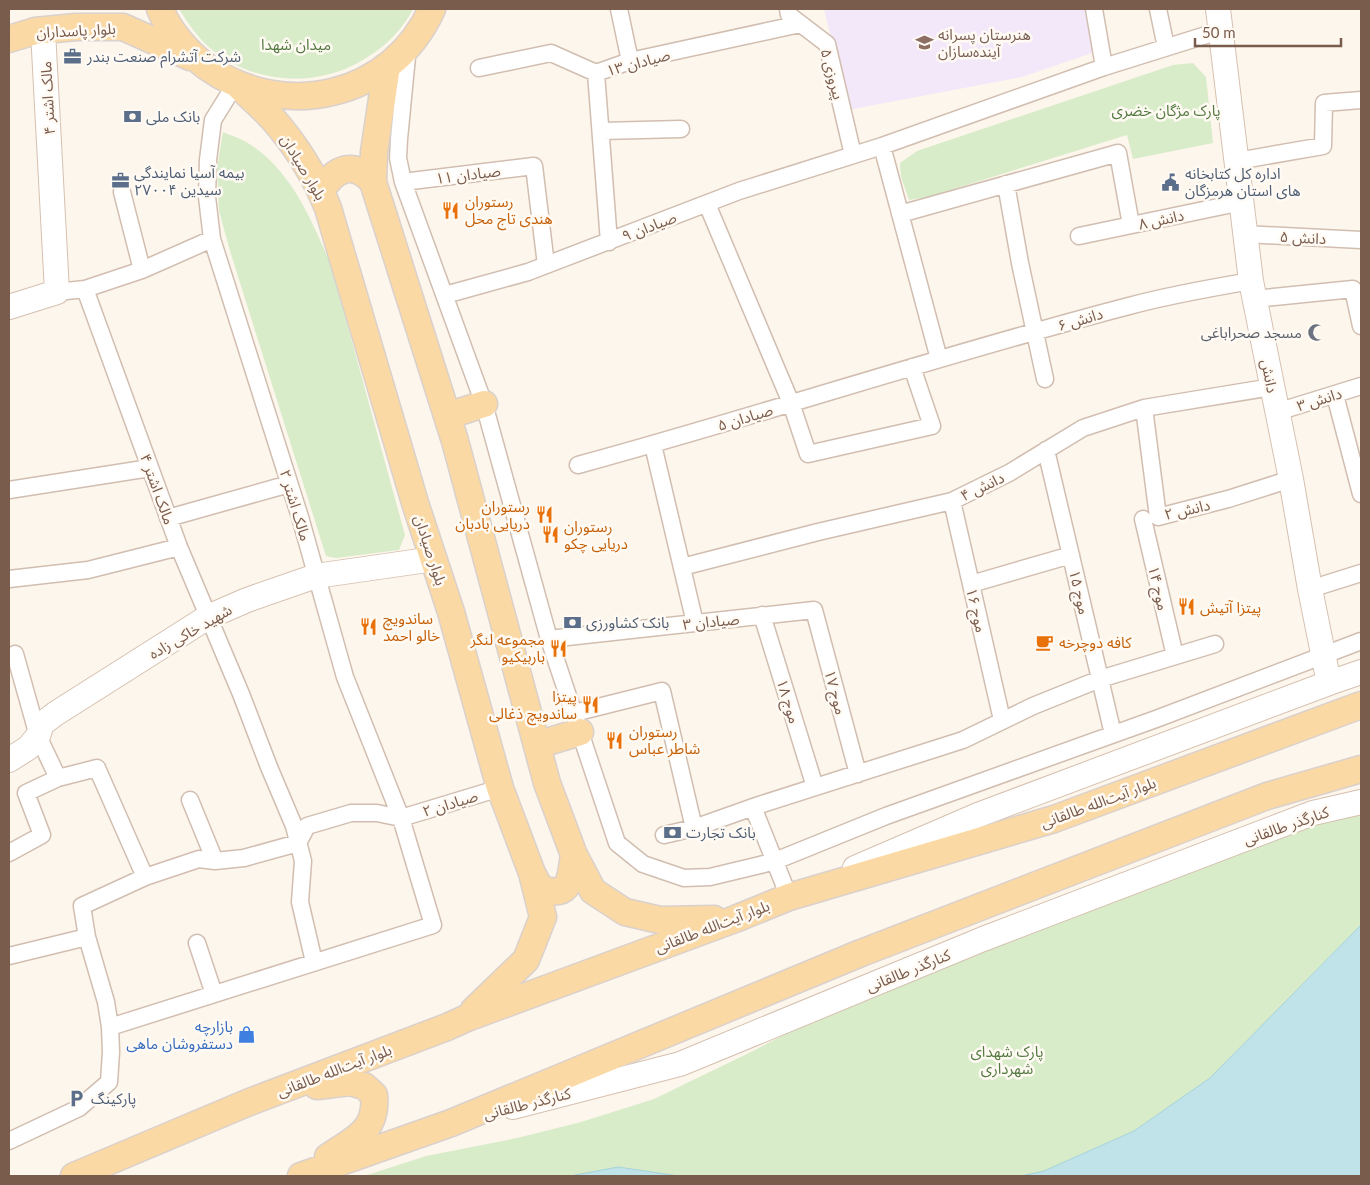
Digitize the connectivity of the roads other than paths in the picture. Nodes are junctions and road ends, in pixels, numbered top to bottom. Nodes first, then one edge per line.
1 (106, 9) edge
2 (160, 9) edge
3 (432, 9) edge
4 (619, 9) edge
5 (788, 9) edge
6 (1094, 9) edge
7 (1158, 9) edge
8 (1218, 20) edge
9 (800, 24) junction
10 (76, 27) junction
11 (43, 31) junction
12 (9, 40) edge
13 (408, 46) junction
14 (1166, 47) junction
15 (198, 60) junction
16 (630, 61) junction
17 (387, 66) junction
18 (1104, 67) junction
19 (479, 68) dead end
20 (596, 73) junction
21 (236, 83) junction
22 (1361, 100) edge
23 (681, 129) dead end
24 (601, 131) junction
25 (882, 146) junction
26 (853, 155) junction
27 (1237, 161) junction
28 (373, 182) junction
29 (403, 182) junction
30 (1006, 184) junction
31 (321, 191) junction
32 (122, 192) dead end
33 (1242, 202) junction
34 (707, 204) junction
35 (900, 214) junction
36 (1131, 225) junction
37 (1246, 234) junction
38 (1079, 236) dead end
39 (212, 239) junction
40 (1361, 240) edge
41 (609, 242) junction
42 (546, 266) junction
43 (142, 270) junction
44 (85, 289) junction
45 (1252, 290) junction
46 (57, 292) junction
47 (445, 294) junction
48 (9, 307) edge
49 (1361, 326) edge
50 (1035, 332) junction
51 (939, 359) junction
52 (912, 367) junction
53 (1045, 379) dead end
54 (1361, 386) edge
55 (1272, 387) junction
56 (1334, 395) junction
57 (791, 403) junction
58 (484, 404) junction
59 (1144, 408) junction
60 (1277, 412) junction
61 (447, 416) junction
62 (653, 445) junction
63 (1046, 450) junction
64 (578, 465) dead end
65 (150, 468) junction
66 (1291, 479) junction
67 (289, 484) junction
68 (9, 490) edge
69 (1361, 494) edge
70 (952, 500) junction
71 (168, 518) junction
72 (1143, 519) dead end
73 (179, 547) junction
74 (1071, 555) junction
75 (434, 559) junction
76 (682, 567) junction
77 (1361, 572) edge
78 (316, 576) junction
79 (9, 579) edge
80 (971, 584) junction
81 (1310, 589) junction
82 (814, 610) joint
83 (762, 615) junction
84 (208, 617) junction
85 (695, 623) junction
86 (549, 639) junction
87 (1361, 641) edge
88 (1215, 644) dead end
89 (15, 654) dead end
90 (1176, 656) junction
91 (1323, 656) junction
92 (1361, 672) edge
93 (1100, 679) junction
94 (1329, 683) junction
95 (1361, 706) edge
96 (1002, 720) junction
97 (577, 723) junction
98 (1113, 734) junction
99 (38, 736) junction
100 (537, 745) junction
101 (9, 760) edge
102 (1361, 769) edge
103 (858, 774) junction
104 (58, 778) junction
105 (815, 787) junction
106 (500, 788) junction
107 (190, 800) dead end
108 (1361, 802) edge
109 (754, 807) junction
110 (400, 818) junction
111 (694, 828) junction
112 (664, 835) dead end
113 (298, 843) junction
114 (9, 853) edge
115 (574, 855) junction
116 (775, 860) junction
117 (216, 861) junction
118 (532, 873) junction
119 (146, 877) junction
120 (789, 897) junction
121 (735, 919) junction
122 (87, 938) junction
123 (197, 943) dead end
124 (9, 956) edge
125 (314, 962) junction
126 (214, 994) junction
127 (467, 1018) junction
128 (110, 1027) junction
129 (247, 1103) junction
130 (451, 1123) junction
131 (9, 1141) edge
132 (74, 1176) edge
133 (301, 1176) edge

1 - 10 main road
2 - 15 main road
3 - 13 main road
4 - 16 street
5 - 9 street, پیروزی ۵
6 - 18 street
7 - 14 street
8 - 14 street, صیادان ۹
8 - 27 street, دانش
9 - 16 street, صیادان ۱۳
9 - 26 street, پیروزی ۵
10 - 11 main road, بلوار پاسداران
10 - 15 main road, بلوار پاسداران
11 - 12 main road, بلوار پاسداران
11 - 46 street, مالک اشتر ۴
13 - 17 main road
13 - 29 street
14 - 18 street, صیادان ۹
15 - 21 main road
16 - 20 street, صیادان ۱۳
17 - 21 main road
17 - 28 main road
18 - 25 street, صیادان ۹
19 - 20 street, صیادان ۱۳
20 - 24 street
21 - 31 main road, بلوار صیادان
21 - 39 street, مالک اشتر ۲
22 - 27 street
23 - 24 street
24 - 41 street
25 - 26 street, صیادان ۹
25 - 35 street
26 - 34 street, صیادان ۹
27 - 33 street, دانش
28 - 31 main road
28 - 61 main road
29 - 42 street, صیادان ۱۱
29 - 47 street
30 - 35 street
30 - 36 street
30 - 50 street
31 - 75 main road, بلوار صیادان
32 - 43 street
33 - 36 street, دانش ۸
33 - 37 street, دانش
34 - 41 street, صیادان ۹
34 - 57 street
35 - 51 street
36 - 38 street, دانش ۸
37 - 40 street, دانش ۵
37 - 45 street, دانش
39 - 43 street
39 - 67 street, مالک اشتر ۲
41 - 42 street, صیادان ۹
42 - 47 street, صیادان ۹
43 - 44 street
44 - 46 street
44 - 65 street, مالک اشتر ۴
45 - 49 street, دانش ۶
45 - 50 street, دانش ۶
45 - 55 street, دانش
46 - 48 street
47 - 58 street
50 - 51 street, دانش ۶
50 - 53 street
51 - 52 street, دانش ۶
52 - 57 street, صیادان ۵
52 - 57 street
54 - 56 street, دانش ۳
55 - 59 street, دانش ۴
55 - 60 street, دانش
56 - 60 street, دانش ۳
56 - 69 street
57 - 62 street, صیادان ۵
58 - 61 main road
58 - 86 street
59 - 63 street, دانش ۴
59 - 66 street, دانش ۲
60 - 66 street, دانش
61 - 100 main road
62 - 64 street, صیادان ۵
62 - 76 street
63 - 70 street, دانش ۴
63 - 74 street, موج ۱۵
65 - 68 street
65 - 71 street, مالک اشتر ۴
66 - 81 street, دانش
67 - 71 street
67 - 78 street, مالک اشتر ۲
70 - 76 street, دانش ۴
70 - 80 street, موج ۱۶
71 - 73 street, مالک اشتر ۴
72 - 90 street, موج ۱۴
73 - 79 street
73 - 84 street, مالک اشتر ۴
74 - 80 street
74 - 93 street, موج ۱۵
75 - 78 street, شهید خاکی زاده
75 - 106 main road, بلوار صیادان
76 - 85 street
77 - 81 street
78 - 84 street, شهید خاکی زاده
78 - 110 street, مالک اشتر ۲
80 - 96 street, موج ۱۶
81 - 91 street, دانش
82 - 83 street, صیادان ۳
82 - 103 street, موج ۱۷
83 - 85 street, صیادان ۳
83 - 105 street, موج ۱۸
84 - 99 street, شهید خاکی زاده
84 - 113 street, مالک اشتر ۴
85 - 86 street, صیادان ۳
86 - 97 street
87 - 91 street
88 - 90 street
89 - 99 street
90 - 93 street
91 - 94 street, دانش
91 - 98 street
92 - 94 street
93 - 96 street
93 - 98 street, موج ۱۵
94 - 120 street
95 - 120 main road, بلوار آیت‌الله طالقانی
96 - 103 street
97 - 100 main road
97 - 111 street
97 - 116 street
98 - 116 street
99 - 101 street, شهید خاکی زاده
99 - 104 street
100 - 115 main road
102 - 130 main road
103 - 105 street
104 - 114 street
104 - 119 street
105 - 109 street
106 - 110 street, صیادان ۲
106 - 118 main road, بلوار صیادان
107 - 117 street
108 - 130 street, کنارگذر طالقانی
109 - 111 street
109 - 116 street
110 - 113 street
110 - 125 street, مالک اشتر ۲
111 - 112 street
113 - 117 street
113 - 125 street, مالک اشتر ۴
115 - 118 main road
115 - 121 main road
116 - 120 street
117 - 119 street
118 - 127 main road, بلوار صیادان
119 - 122 street
120 - 121 main road, بلوار آیت‌الله طالقانی
121 - 127 main road, بلوار آیت‌الله طالقانی
122 - 124 street
122 - 128 street
123 - 126 street
125 - 126 street
126 - 128 street
127 - 129 main road, بلوار آیت‌الله طالقانی
128 - 131 street
129 - 132 main road, بلوار آیت‌الله طالقانی
129 - 133 main road
130 - 133 main road

